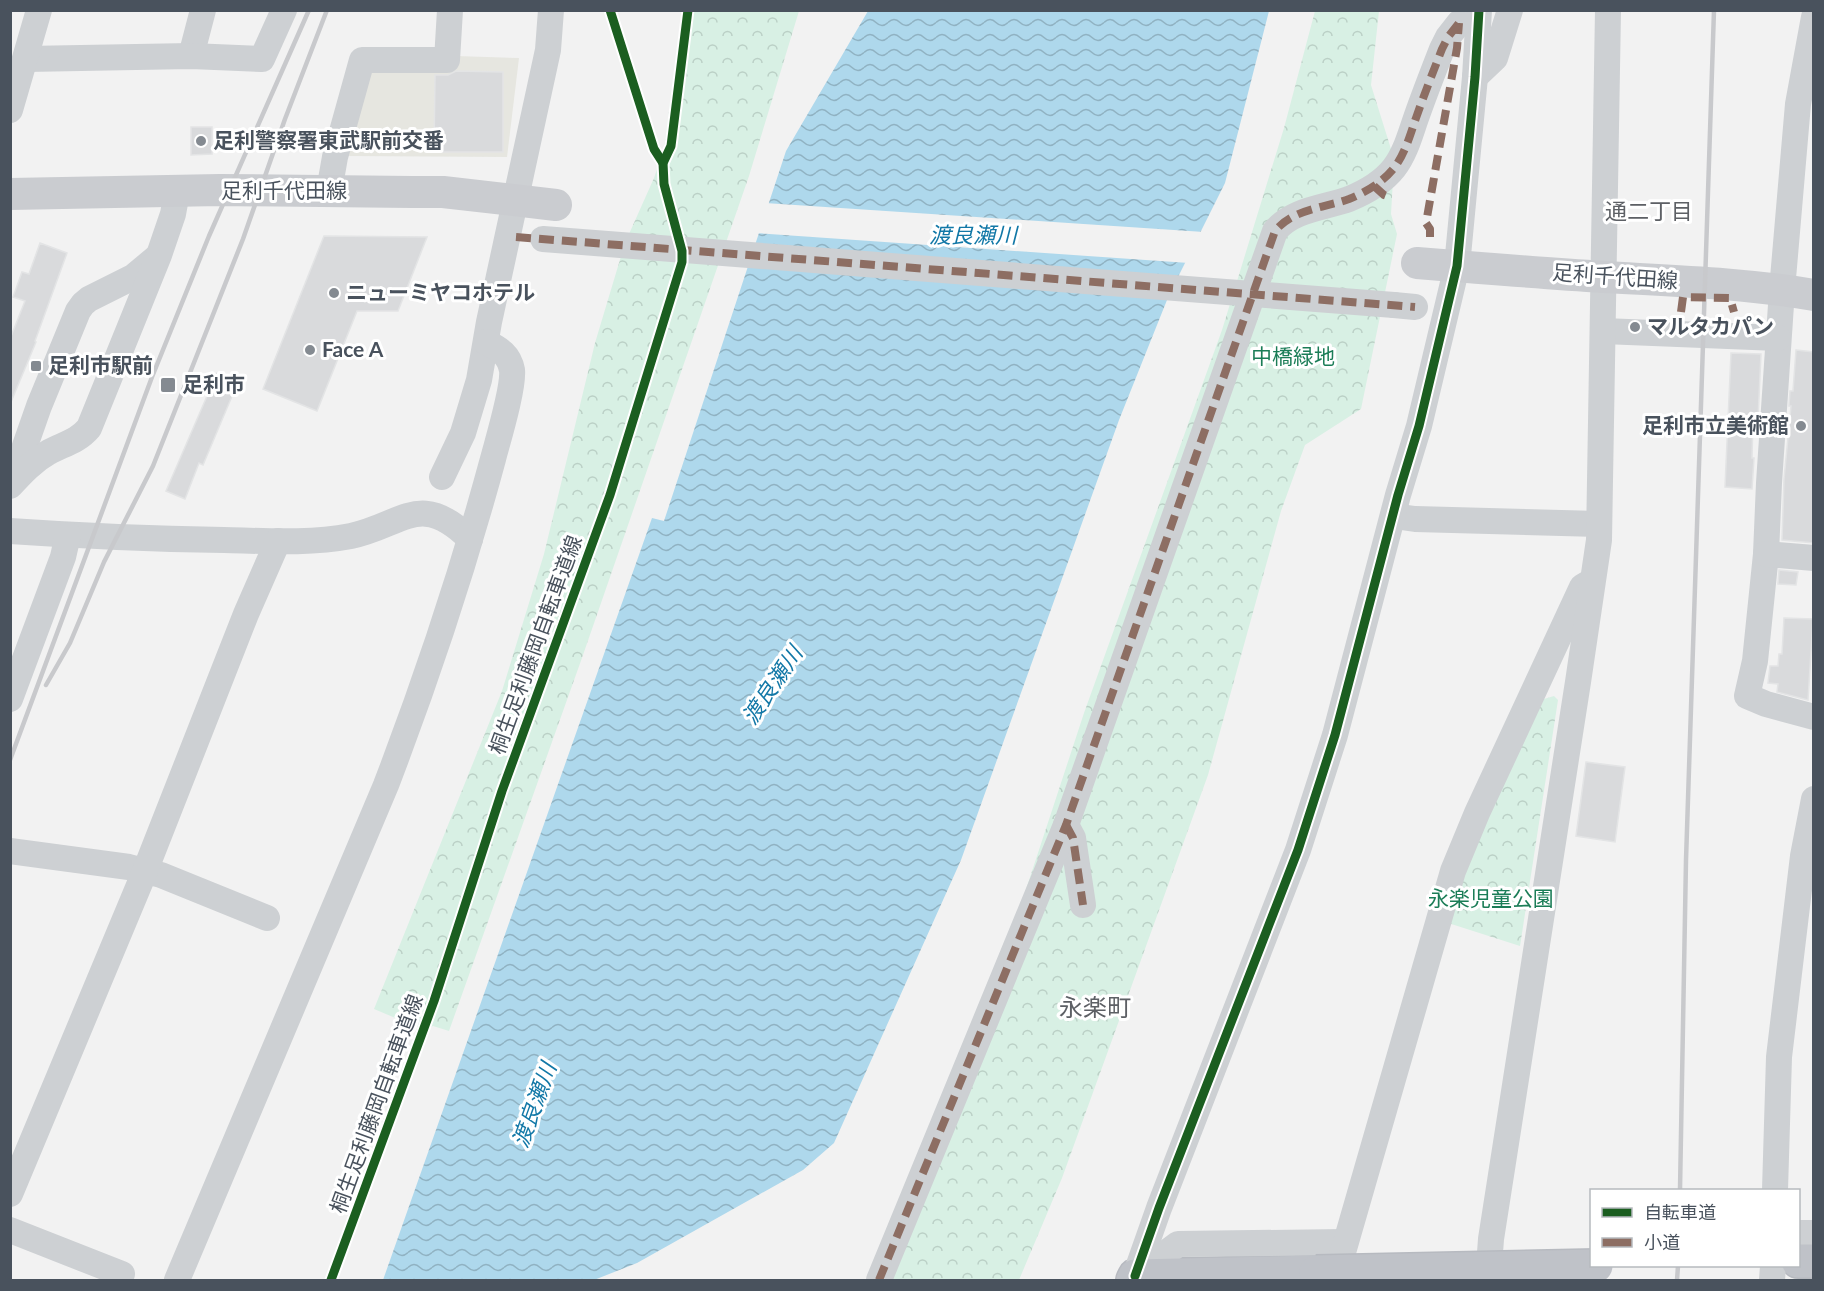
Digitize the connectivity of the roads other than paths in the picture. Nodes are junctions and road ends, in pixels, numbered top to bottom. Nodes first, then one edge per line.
1 (39, 10) edge
2 (203, 10) edge
3 (284, 10) edge
4 (450, 10) edge
5 (551, 10) edge
6 (1510, 10) edge
7 (1608, 10) edge
8 (1469, 17) edge
9 (1814, 17) edge
10 (191, 56) junction
11 (26, 59) junction
12 (1475, 77) junction
13 (10, 110) edge
14 (329, 191) junction
15 (177, 192) junction
16 (10, 194) edge
17 (516, 201) junction
18 (556, 206) dead end
19 (516, 237) dead end
20 (159, 255) junction
21 (1417, 263) dead end
22 (1457, 266) junction
23 (1604, 277) junction
24 (1782, 290) junction
25 (1814, 295) edge
26 (1405, 306) dead end
27 (1603, 331) junction
28 (1778, 338) junction
29 (486, 342) junction
30 (442, 477) dead end
31 (10, 486) edge
32 (1394, 516) junction
33 (1599, 524) junction
34 (10, 531) edge
35 (68, 535) junction
36 (470, 539) junction
37 (278, 541) junction
38 (1766, 554) junction
39 (1814, 558) edge
40 (1594, 578) junction
41 (1544, 673) junction
42 (1578, 682) junction
43 (10, 699) edge
44 (1814, 717) edge
45 (1814, 799) edge
46 (1066, 825) junction
47 (10, 851) edge
48 (145, 871) junction
49 (1083, 905) dead end
50 (267, 918) dead end
51 (1775, 1189) edge
52 (10, 1194) edge
53 (10, 1230) edge
54 (1345, 1242) junction
55 (1590, 1266) edge
56 (122, 1274) dead end
57 (1326, 1276) edge
58 (1136, 1279) edge
59 (177, 1281) edge
60 (879, 1281) edge
61 (1488, 1281) edge

1 - 11 street
2 - 10 street
3 - 10 street
4 - 14 street
5 - 17 street
6 - 12 street
7 - 23 street
8 - 12 street
8 - 46 street
9 - 24 street
10 - 11 street
11 - 13 street
12 - 22 street
14 - 15 main road, 足利千代田線
14 - 17 main road, 足利千代田線
15 - 16 main road, 足利千代田線
15 - 20 street
17 - 18 main road, 足利千代田線
17 - 29 street
19 - 26 street, bridge
20 - 31 street
20 - 31 street
21 - 22 main road, 足利千代田線
22 - 23 main road, 足利千代田線
22 - 32 street
23 - 24 main road, 足利千代田線
23 - 27 street
24 - 25 main road, 足利千代田線
24 - 28 street
27 - 28 street
27 - 33 street
28 - 38 street
29 - 30 street
29 - 36 street
32 - 33 street
32 - 58 street
33 - 40 street
34 - 35 street
35 - 37 street
35 - 43 street
36 - 37 street
36 - 59 street
37 - 48 street
38 - 39 street
38 - 44 street
40 - 41 street
40 - 42 street
41 - 42 street
41 - 54 street
42 - 61 street
45 - 51 street
46 - 49 street
46 - 60 street
47 - 48 street
48 - 50 street
48 - 52 street
53 - 56 street
54 - 57 street
54 - 58 street
55 - 57 highway, bridge
57 - 58 highway

